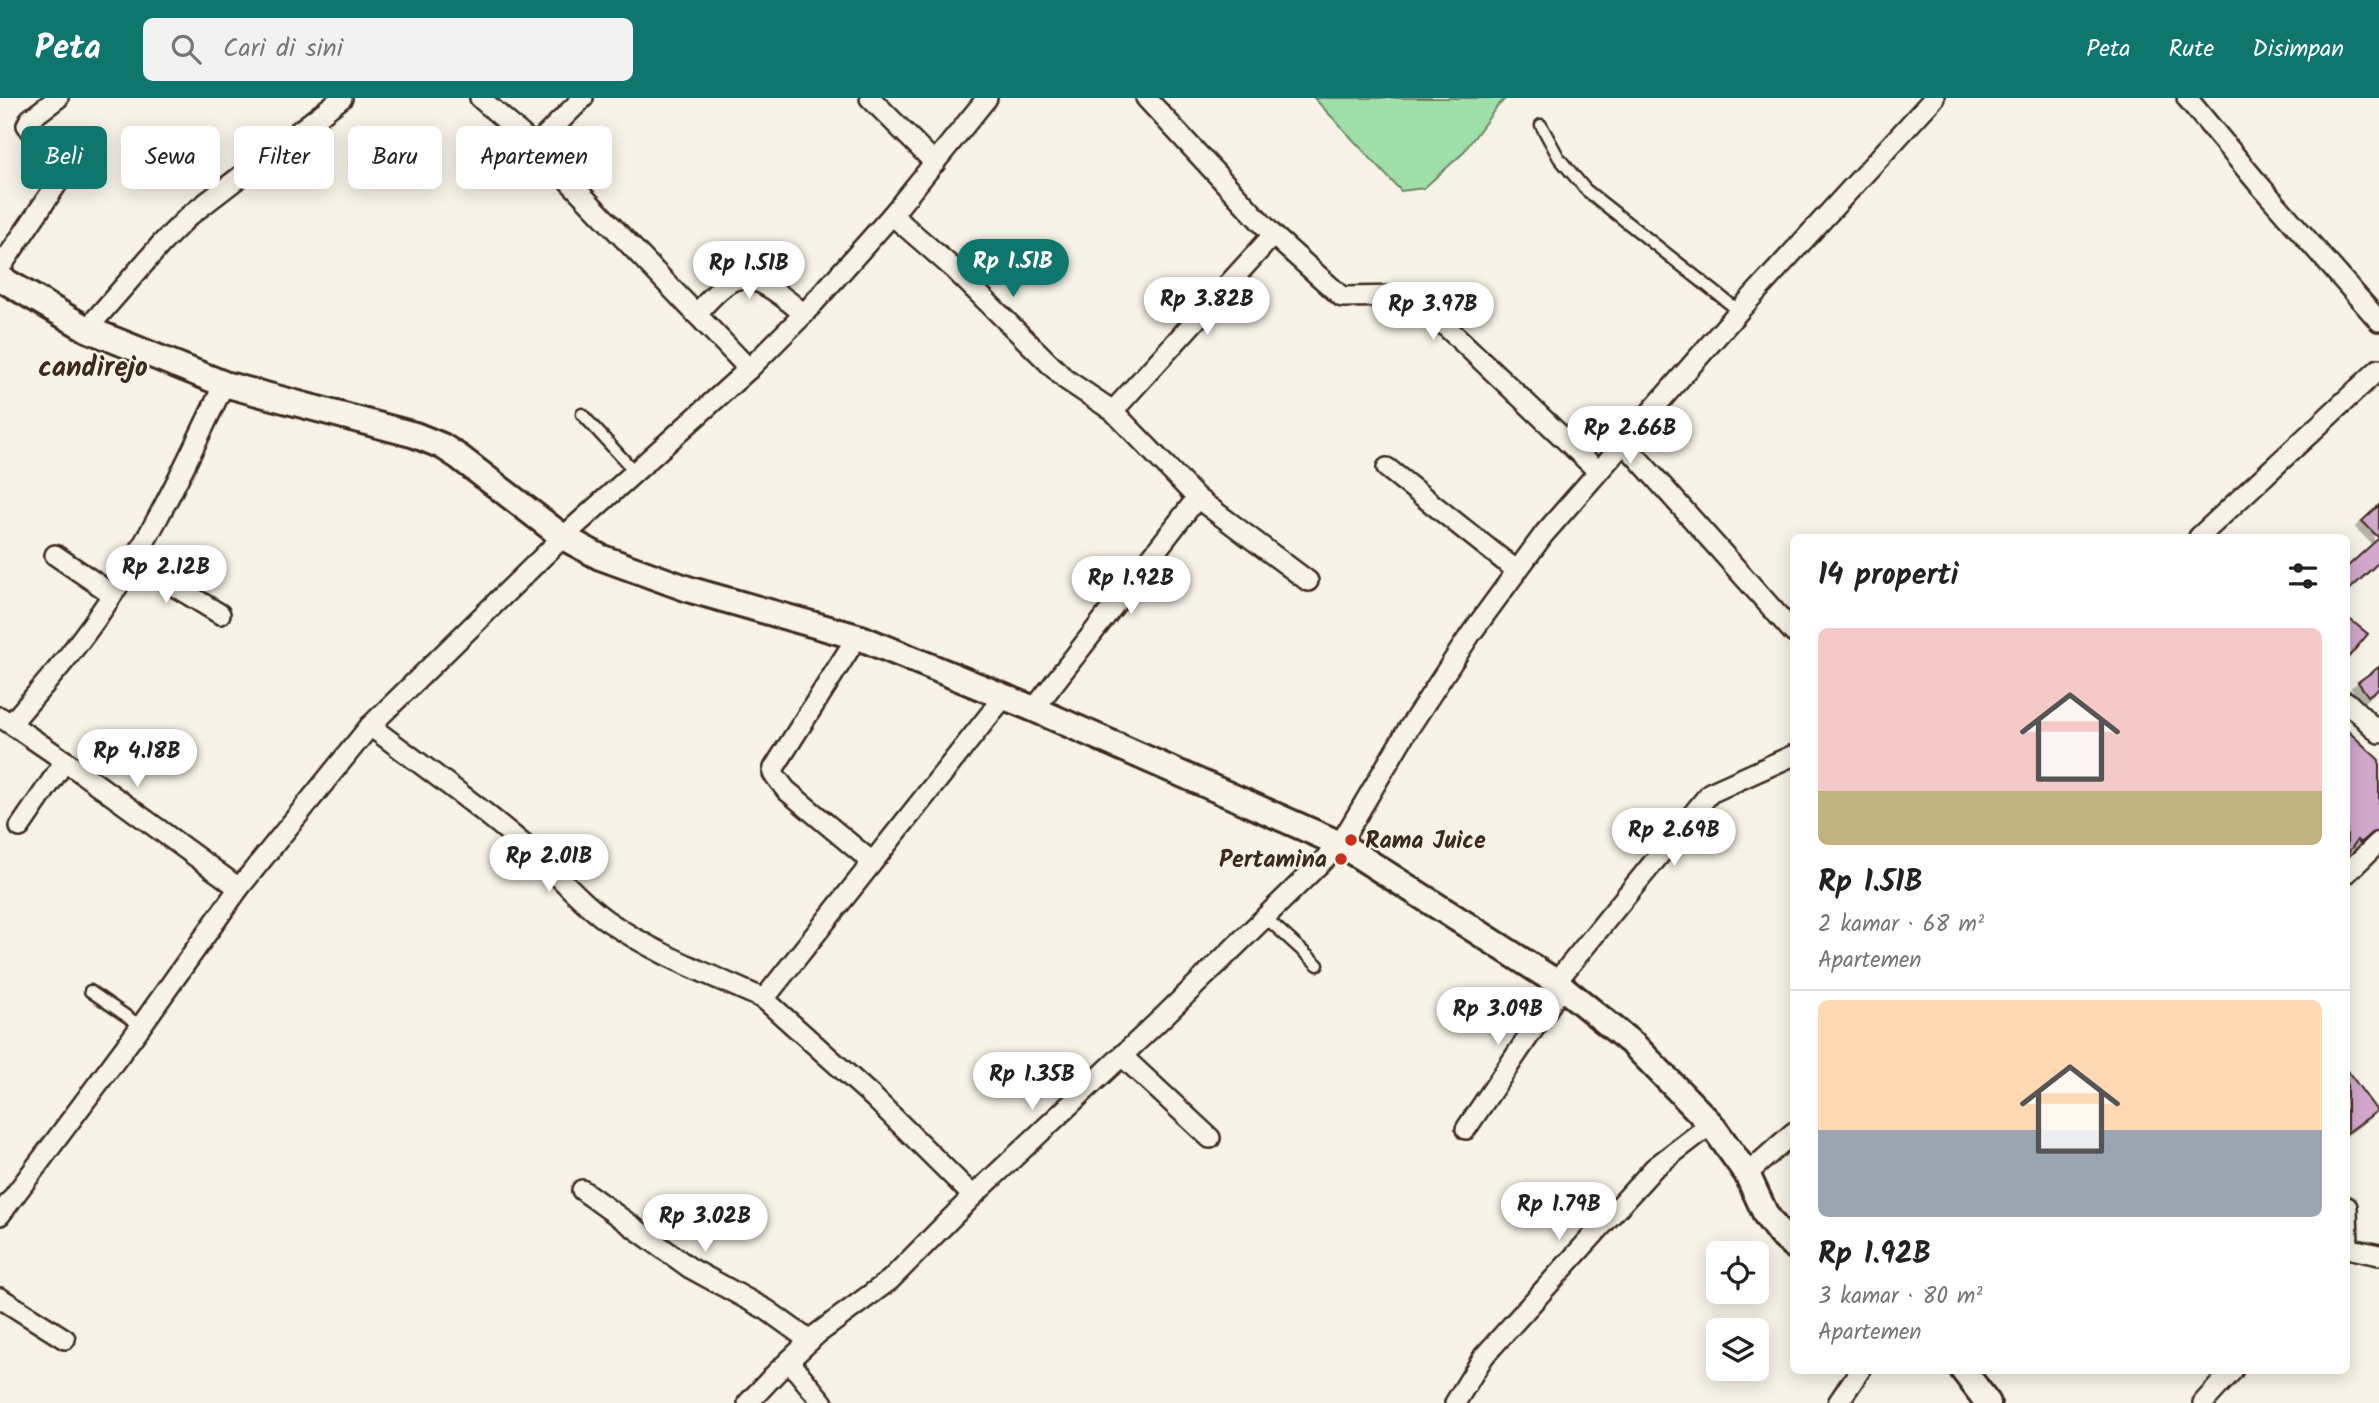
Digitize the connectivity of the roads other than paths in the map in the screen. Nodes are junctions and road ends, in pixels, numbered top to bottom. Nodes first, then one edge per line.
1 (58, 98) edge
2 (342, 98) edge
3 (480, 98) edge
4 (583, 98) edge
5 (870, 98) edge
6 (987, 98) edge
7 (1146, 98) edge
8 (1934, 98) edge
9 (2187, 98) edge
10 (1541, 125) dead end
11 (512, 126) edge
12 (555, 126) edge
13 (935, 163) junction
14 (576, 189) edge
15 (892, 215) junction
16 (1273, 235) junction
17 (0, 268) edge
18 (0, 278) edge
19 (1739, 312) junction
20 (696, 314) junction
21 (804, 314) junction
22 (2379, 321) edge
23 (87, 329) junction
24 (749, 369) junction
25 (2379, 369) edge
26 (223, 384) junction
27 (1113, 411) junction
28 (582, 414) dead end
29 (1623, 443) junction
30 (1387, 468) dead end
31 (1598, 471) junction
32 (635, 472) junction
33 (1197, 498) junction
34 (2202, 534) edge
35 (563, 537) junction
36 (55, 555) dead end
37 (133, 561) junction
38 (1517, 571) junction
39 (1308, 580) dead end
40 (112, 594) junction
41 (220, 614) dead end
42 (1790, 629) edge
43 (858, 637) junction
44 (1003, 698) junction
45 (2350, 705) edge
46 (1034, 709) junction
47 (5, 720) edge
48 (370, 726) junction
49 (2379, 733) edge
50 (1790, 757) edge
51 (65, 761) junction
52 (20, 827) dead end
53 (2379, 842) edge
54 (1340, 844) junction
55 (872, 862) junction
56 (2350, 870) edge
57 (239, 888) junction
58 (1265, 917) junction
59 (1318, 965) dead end
60 (1559, 985) junction
61 (90, 991) dead end
62 (764, 999) junction
63 (141, 1026) junction
64 (1122, 1055) junction
65 (1711, 1124) junction
66 (1466, 1129) dead end
67 (1790, 1136) edge
68 (1210, 1138) dead end
69 (1747, 1174) junction
70 (582, 1189) dead end
71 (973, 1196) junction
72 (0, 1215) edge
73 (1790, 1242) edge
74 (2350, 1248) edge
75 (2379, 1255) edge
76 (0, 1298) edge
77 (65, 1339) dead end
78 (810, 1341) junction
79 (789, 1361) junction
80 (1857, 1374) edge
81 (1966, 1374) edge
82 (2229, 1374) edge
83 (748, 1403) edge
84 (823, 1403) edge
85 (1455, 1403) edge
86 (1838, 1403) edge
87 (1988, 1403) edge
88 (2203, 1403) edge

1 - 17 street
2 - 23 street
3 - 11 street
4 - 12 street
5 - 13 street
6 - 13 street
7 - 16 street
8 - 19 street
9 - 22 street
10 - 19 lane
13 - 15 street
14 - 20 street
15 - 21 street
15 - 27 street
16 - 27 street
16 - 31 street
18 - 23 street
19 - 29 street
20 - 21 street
20 - 24 street
21 - 24 street
23 - 26 street
24 - 32 street
25 - 34 street
26 - 35 street
26 - 37 street
27 - 33 street
28 - 32 lane
29 - 31 street
29 - 42 street
30 - 38 street
31 - 38 street
32 - 35 street
33 - 39 street
33 - 46 street
35 - 43 street
35 - 48 street
36 - 40 street
37 - 40 street
37 - 41 street
38 - 54 street
40 - 47 street
43 - 44 street
43 - 55 street
44 - 46 street
44 - 55 street
45 - 49 street
46 - 54 street
47 - 51 street
48 - 57 street
48 - 62 street
50 - 60 street
51 - 52 street
51 - 57 street
53 - 56 street
54 - 58 street
54 - 60 street
55 - 62 street
57 - 63 street
58 - 59 lane
58 - 64 street
60 - 65 street
60 - 66 street
61 - 63 lane
62 - 71 street
63 - 72 street
64 - 68 street
64 - 71 street
65 - 69 street
65 - 85 street
67 - 69 street
69 - 73 street
70 - 78 street
71 - 78 street
74 - 75 street
76 - 77 street
78 - 79 street
79 - 83 street
79 - 84 street
80 - 86 street
81 - 87 street
82 - 88 street

